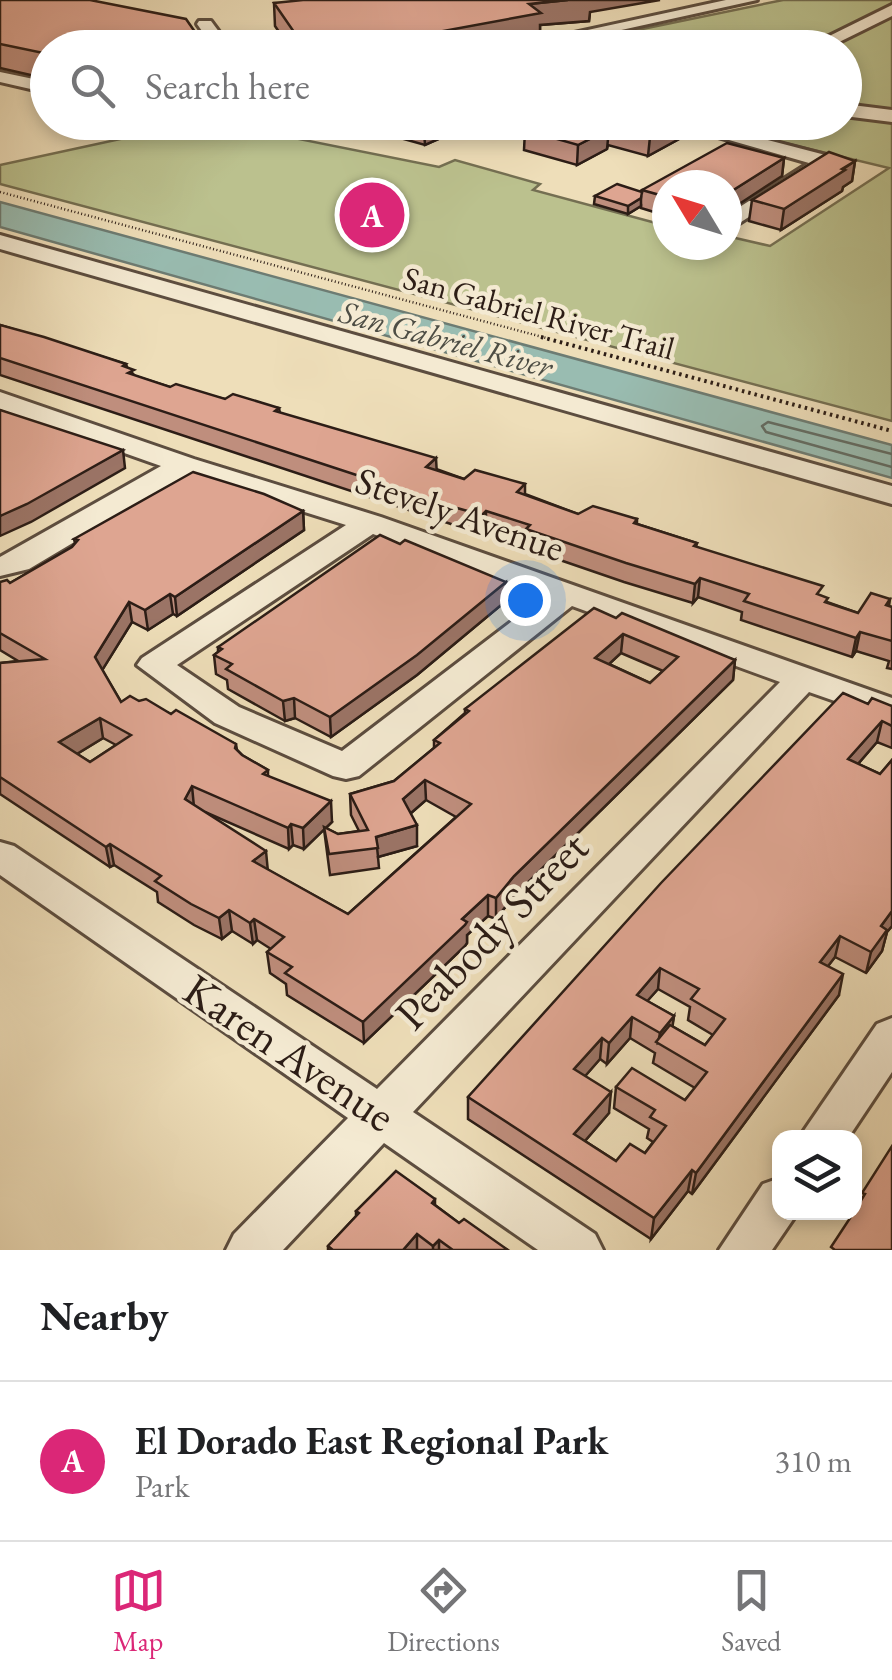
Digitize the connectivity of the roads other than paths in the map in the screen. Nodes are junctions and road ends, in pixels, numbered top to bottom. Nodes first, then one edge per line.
1 (749, 0) edge
2 (892, 10) edge
3 (205, 24) dead end
4 (210, 30) edge
5 (600, 30) edge
6 (850, 30) edge
7 (0, 78) edge
8 (30, 84) edge
9 (862, 112) edge
10 (892, 116) edge
11 (745, 140) edge
12 (742, 214) edge
13 (0, 242) edge
14 (0, 400) edge
15 (184, 465) junction
16 (892, 496) edge
17 (370, 524) junction
18 (0, 568) edge
19 (568, 594) junction
20 (803, 678) junction
21 (892, 710) edge
22 (0, 856) edge
23 (892, 1036) edge
24 (383, 1114) junction
25 (827, 1130) edge
26 (772, 1210) edge
27 (251, 1250) edge
28 (578, 1250) edge
29 (744, 1250) edge

1 - 5 street
2 - 6 street
3 - 4 street
7 - 8 street
9 - 10 street
11 - 12 street
13 - 16 street
14 - 15 street, Stevely Avenue
15 - 17 street, Stevely Avenue
15 - 18 street
17 - 19 street, Stevely Avenue
17 - 19 street
19 - 20 street, Stevely Avenue
20 - 21 street, Stevely Avenue
20 - 24 street, Peabody Street
22 - 24 street, Karen Avenue
23 - 25 street
24 - 27 street, Peabody Street
24 - 28 street, Karen Avenue
26 - 29 street

